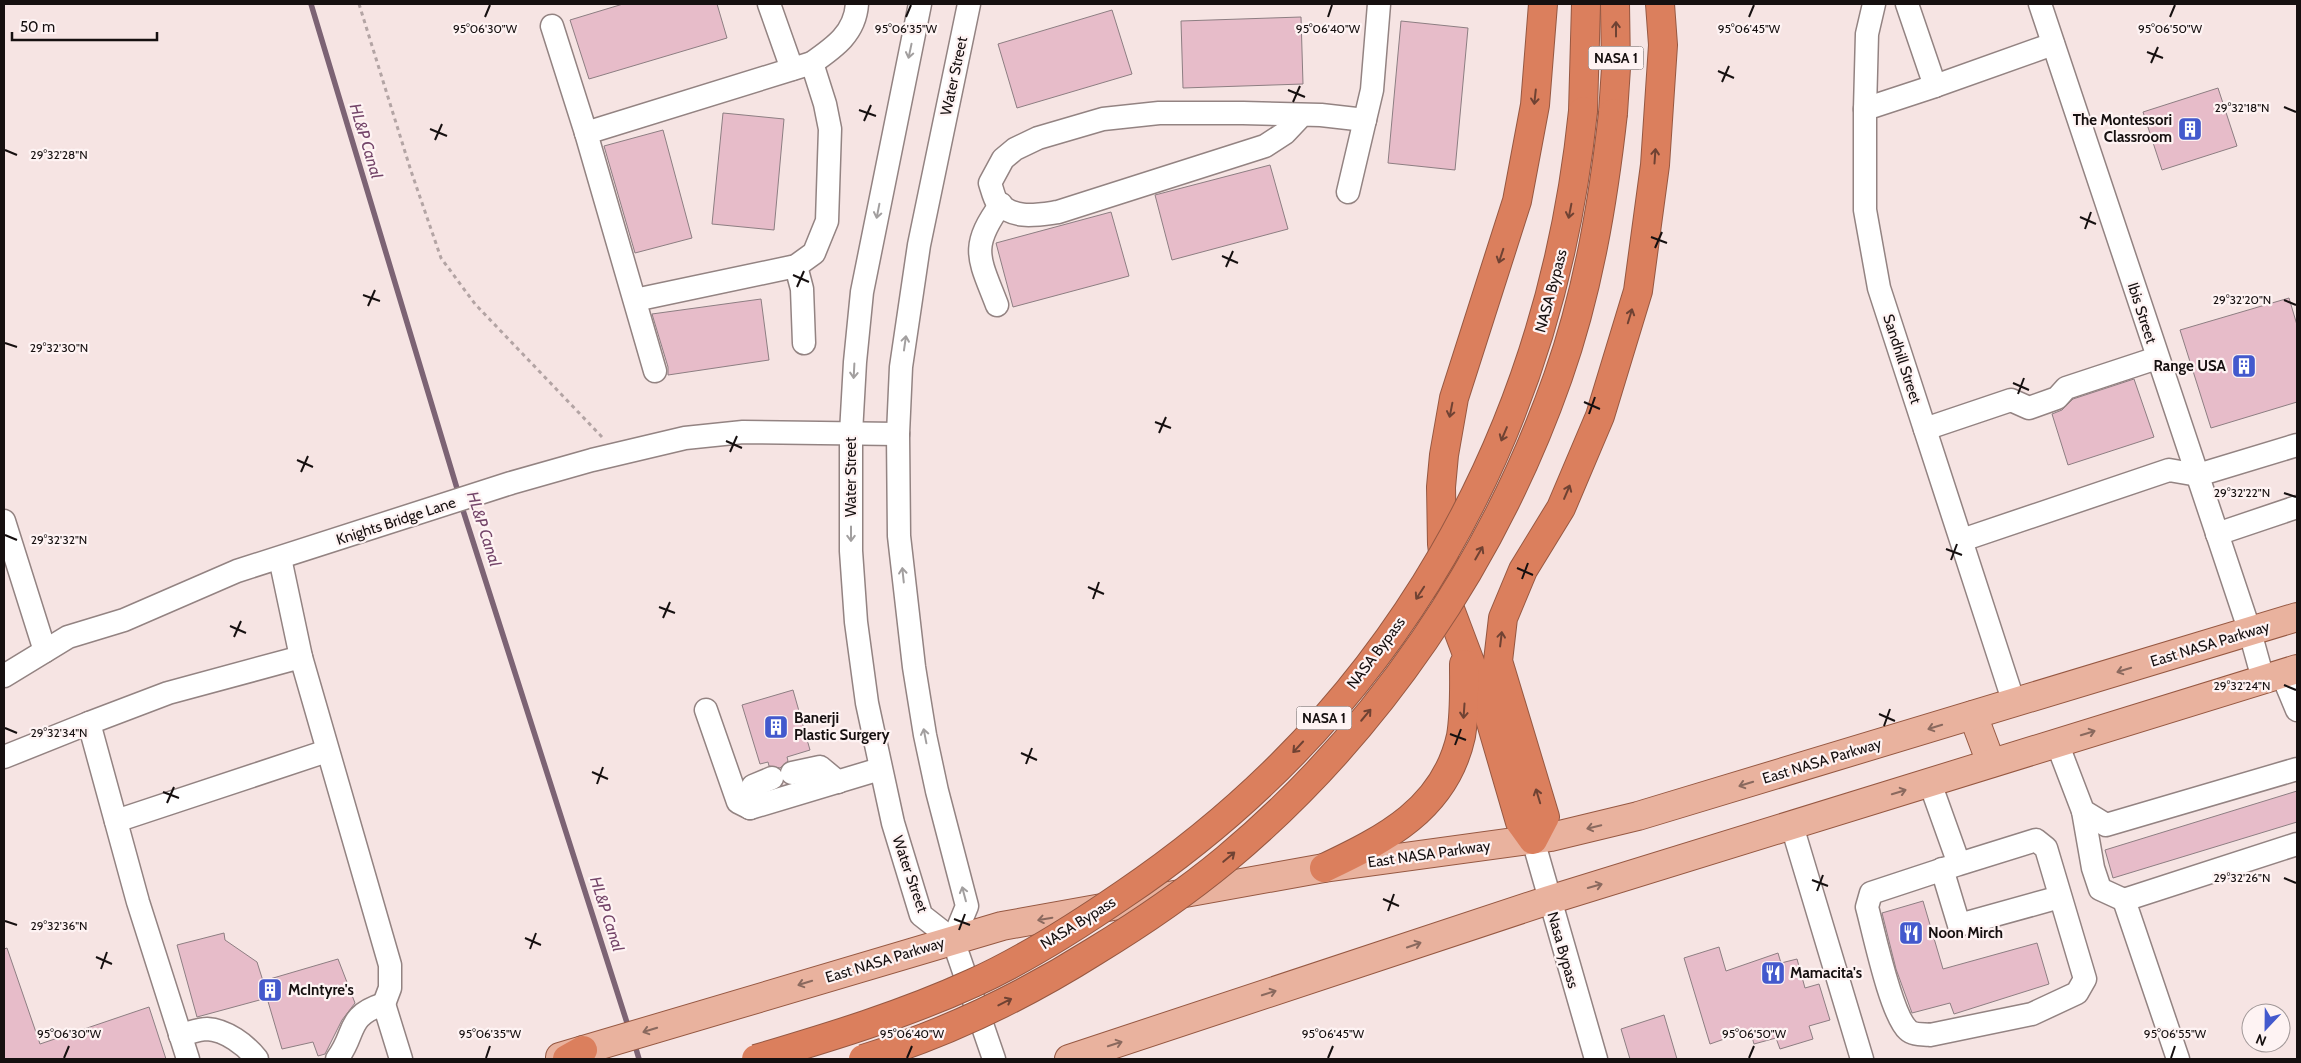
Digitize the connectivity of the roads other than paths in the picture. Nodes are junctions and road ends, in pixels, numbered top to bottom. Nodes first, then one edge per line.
1 (769, 4) edge
2 (857, 4) edge
3 (920, 4) edge
4 (969, 4) edge
5 (1379, 4) edge
6 (1543, 4) edge
7 (1586, 4) edge
8 (1615, 4) edge
9 (1660, 4) edge
10 (1874, 4) edge
11 (1907, 4) edge
12 (2040, 4) edge
13 (552, 26) dead end
14 (2053, 44) junction
15 (802, 66) junction
16 (1935, 86) junction
17 (1865, 109) junction
18 (1302, 115) junction
19 (1365, 120) junction
20 (586, 133) junction
21 (1348, 192) dead end
22 (1001, 204) junction
23 (796, 266) junction
24 (635, 300) junction
25 (997, 304) dead end
26 (804, 343) dead end
27 (2157, 358) junction
28 (655, 371) dead end
29 (1925, 429) junction
30 (851, 433) junction
31 (898, 434) junction
32 (2297, 445) edge
33 (2198, 475) junction
34 (2297, 507) edge
35 (4, 521) edge
36 (2217, 534) junction
37 (1962, 540) junction
38 (280, 558) junction
39 (2297, 617) edge
40 (2250, 632) junction
41 (1463, 645) junction
42 (45, 652) junction
43 (300, 657) junction
44 (2281, 674) edge
45 (4, 676) edge
46 (2014, 703) junction
47 (706, 710) dead end
48 (2297, 710) edge
49 (1973, 715) junction
50 (89, 723) junction
51 (2057, 743) junction
52 (327, 751) junction
53 (4, 757) edge
54 (1991, 763) junction
55 (880, 769) junction
56 (2297, 769) edge
57 (838, 782) junction
58 (1930, 783) junction
59 (750, 808) junction
60 (2083, 811) junction
61 (116, 821) junction
62 (1792, 826) junction
63 (1533, 840) junction
64 (2297, 844) edge
65 (1950, 867) junction
66 (1324, 868) junction
67 (2060, 897) junction
68 (1548, 900) junction
69 (2124, 900) junction
70 (953, 940) junction
71 (384, 1004) junction
72 (180, 1035) junction
73 (575, 1055) edge
74 (188, 1059) edge
75 (257, 1059) edge
76 (337, 1059) edge
77 (401, 1059) edge
78 (554, 1059) edge
79 (756, 1059) edge
80 (862, 1059) edge
81 (994, 1059) edge
82 (1069, 1059) edge
83 (1596, 1059) edge
84 (1862, 1059) edge
85 (2178, 1059) edge

1 - 15 street
2 - 15 street
3 -> 30 street, Water Street
31 -> 4 street, Water Street
5 - 19 street
6 -> 41 highway
7 -> 79 highway, NASA Bypass / NASA 1, bridge
80 -> 8 highway, NASA Bypass / NASA 1, bridge
63 -> 9 highway
10 - 17 street, Sandhill Street
11 - 16 street
12 - 14 street, Ibis Street
13 - 20 street
14 - 16 street
14 - 27 street, Ibis Street
15 - 20 street
15 - 23 street
16 - 17 street
17 - 29 street, Sandhill Street
18 - 19 street
18 - 22 street
18 - 22 street
19 - 21 street
20 - 24 street
22 - 25 street
23 - 24 street
23 - 26 street
24 - 28 street
27 - 29 street
27 - 33 street, Ibis Street
29 - 37 street, Sandhill Street
30 - 31 street, Knights Bridge Lane
30 - 38 street, Knights Bridge Lane
30 -> 55 street, Water Street
70 -> 31 street, Water Street
32 - 33 street
33 - 36 street, Ibis Street
33 - 37 street
34 - 36 street
35 - 42 street
36 - 40 street, Ibis Street
37 - 46 street, Sandhill Street
38 - 42 street, Knights Bridge Lane
38 - 43 street
39 - 40 main road, East NASA Parkway
40 - 44 street, Ibis Street
40 -> 46 main road, East NASA Parkway
41 - 63 highway
41 -> 66 highway
42 - 45 street, Knights Bridge Lane
43 - 50 street
43 - 52 street
44 - 48 street, Ibis Street
51 -> 44 main road
46 - 49 main road, East NASA Parkway
47 - 59 street
49 - 54 main road
49 -> 63 main road, East NASA Parkway
50 - 53 street
50 - 61 street
51 - 54 main road
51 - 60 street
52 - 61 street
52 - 71 street
54 - 58 main road
55 - 57 street
55 - 70 street, Water Street
56 - 60 street
57 - 59 street
57 - 59 street
62 -> 58 main road
58 - 65 street
60 - 69 street
61 - 72 street
68 -> 62 main road
62 - 84 street
63 - 66 main road, East NASA Parkway
63 - 68 street, Nasa Bypass
64 - 69 street
65 - 67 street
65 - 67 street
65 - 67 street
66 -> 70 main road, East NASA Parkway
82 -> 68 main road
68 - 83 street, Nasa Bypass
69 - 85 street
70 -> 73 main road, East NASA Parkway
70 - 81 street
71 - 76 street
71 - 77 street
72 - 74 street
72 - 75 street
73 - 78 main road, East NASA Parkway

